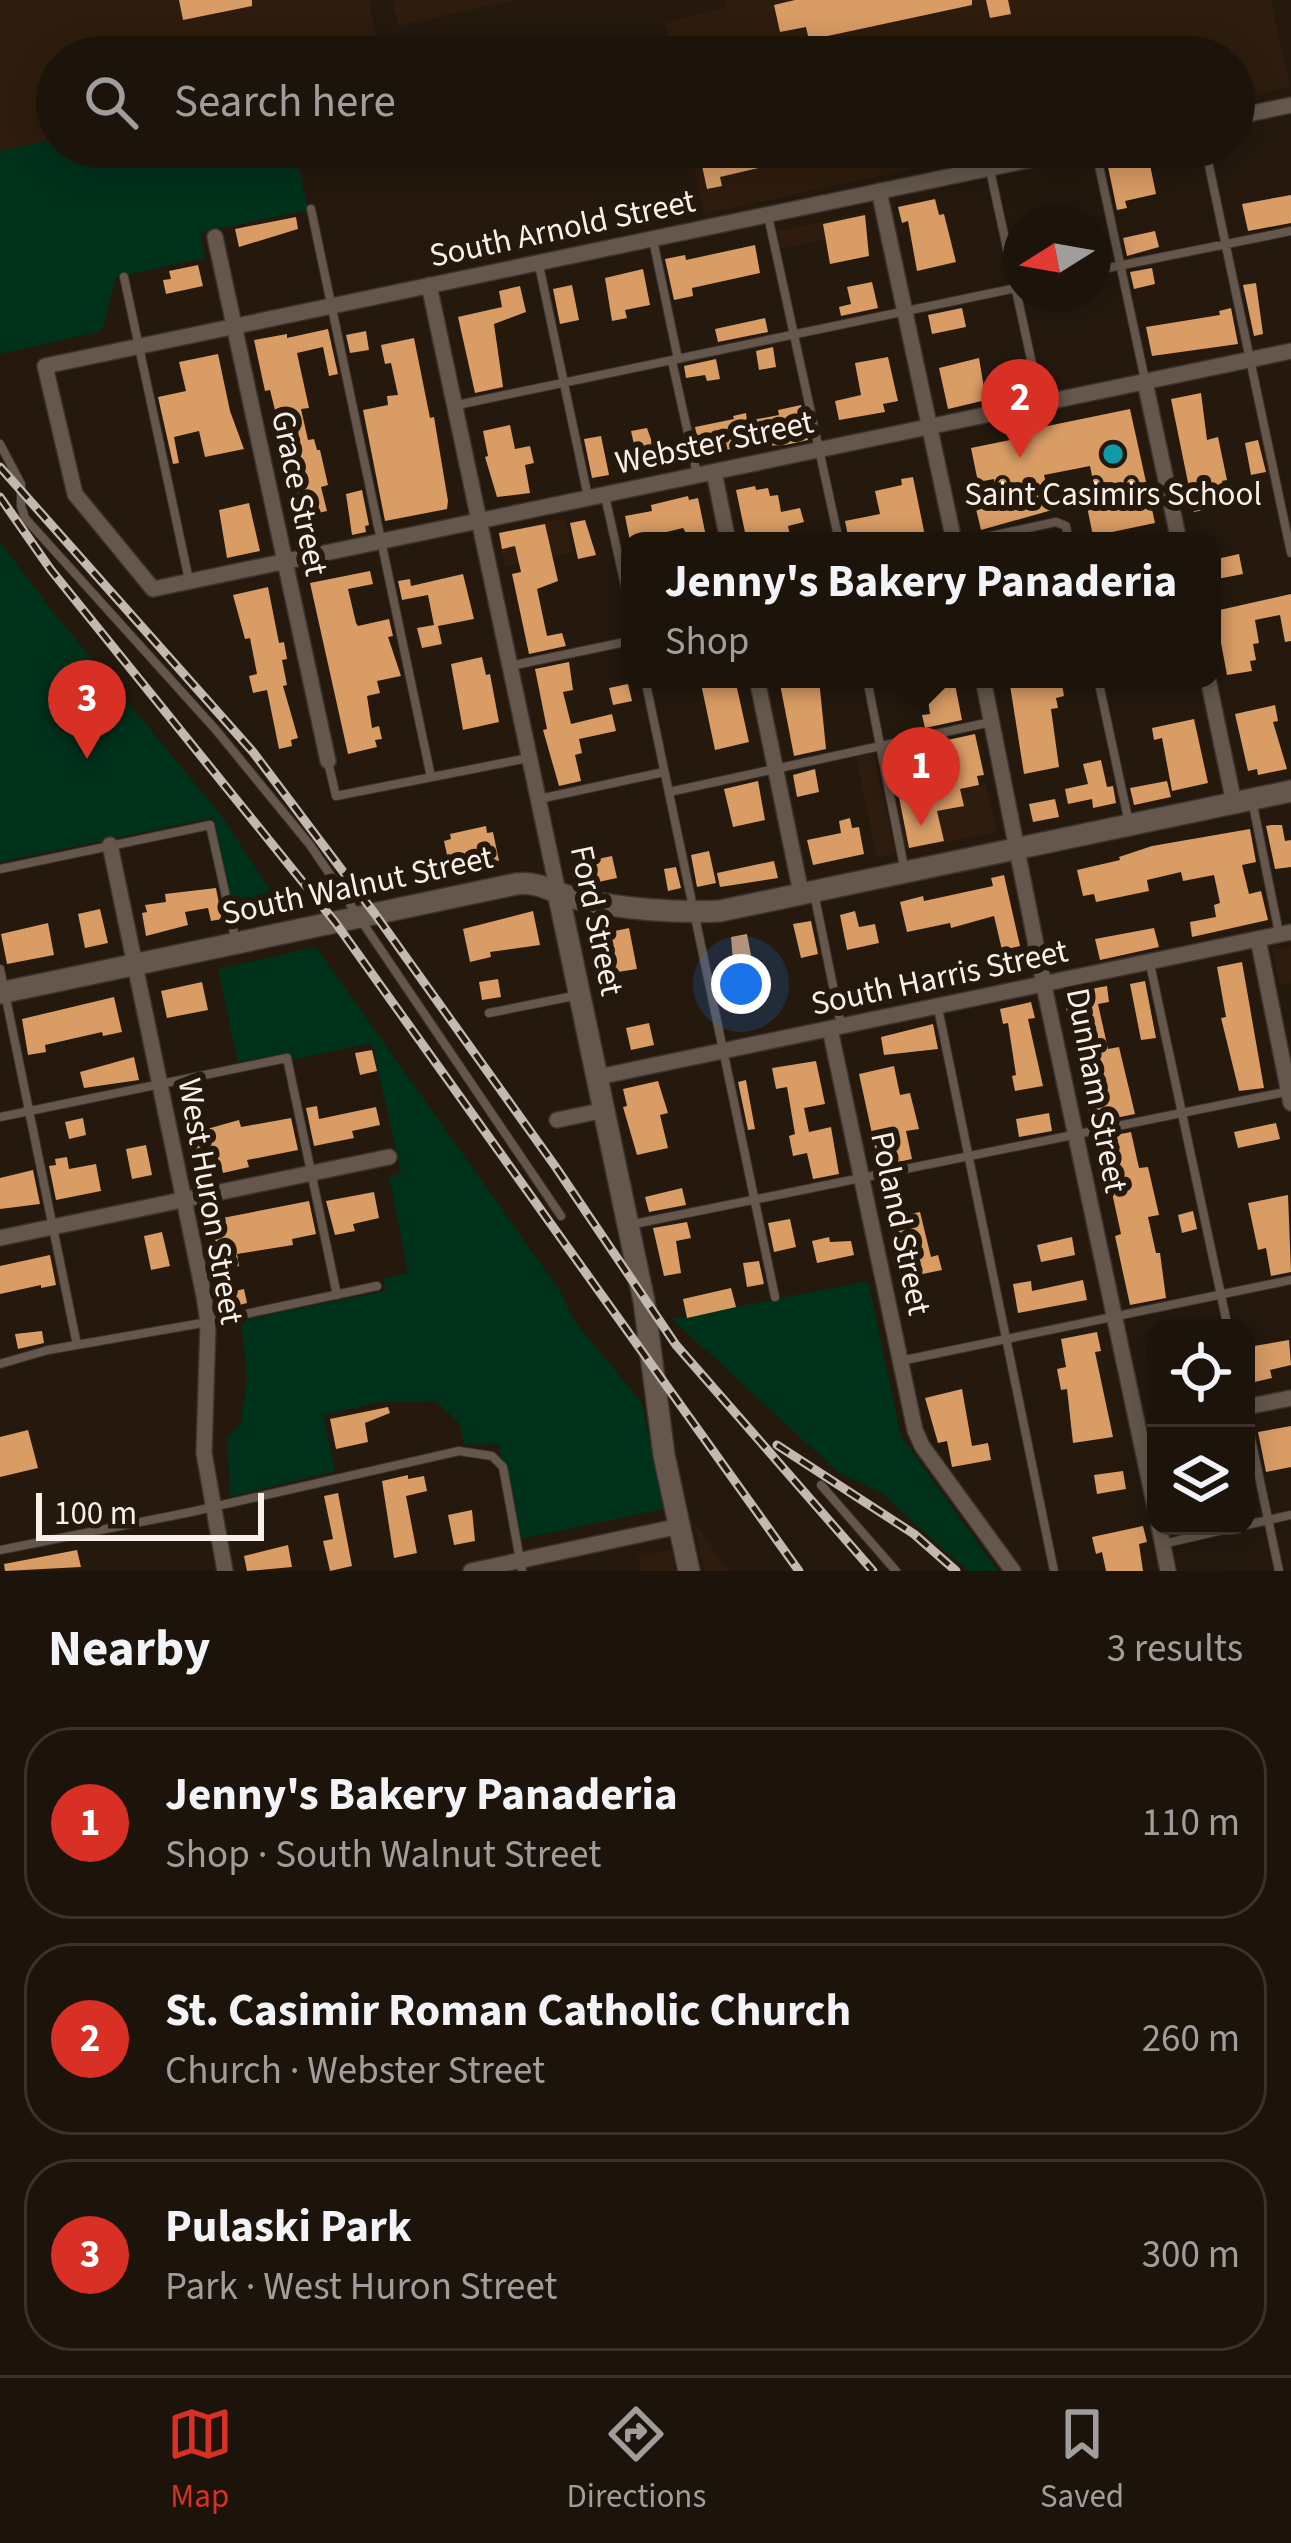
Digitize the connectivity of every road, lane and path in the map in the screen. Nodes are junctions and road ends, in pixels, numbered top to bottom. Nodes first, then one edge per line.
1 (1291, 105) edge
2 (1255, 113) edge
3 (989, 168) joint
4 (1098, 168) edge
5 (1210, 168) edge
6 (879, 191) junction
7 (311, 209) dead end
8 (768, 214) junction
9 (1003, 225) edge
10 (1291, 231) edge
11 (215, 237) dead end
12 (653, 240) junction
13 (1226, 245) junction
14 (539, 263) junction
15 (1120, 266) junction
16 (1111, 268) edge
17 (124, 277) dead end
18 (429, 285) junction
19 (1003, 290) edge
20 (331, 306) junction
21 (904, 311) junction
22 (1023, 312) edge
23 (234, 326) junction
24 (793, 334) junction
25 (138, 346) junction
26 (1291, 351) edge
27 (675, 360) junction
28 (1250, 360) junction
29 (565, 382) junction
30 (1145, 382) junction
31 (1040, 404) junction
32 (455, 406) junction
33 (929, 427) junction
34 (0, 444) edge
35 (820, 450) junction
36 (706, 474) junction
37 (597, 496) junction
38 (478, 521) junction
39 (725, 532) edge
40 (837, 532) edge
41 (952, 532) edge
42 (1009, 532) edge
43 (1067, 532) edge
44 (1177, 532) edge
45 (380, 542) junction
46 (1291, 553) edge
47 (286, 561) junction
48 (621, 577) edge
49 (189, 582) junction
50 (149, 586) joint
51 (621, 643) edge
52 (510, 666) junction
53 (647, 688) edge
54 (759, 688) edge
55 (869, 688) edge
56 (985, 688) edge
57 (1100, 688) edge
58 (1211, 688) edge
59 (993, 722) junction
60 (880, 746) junction
61 (530, 758) junction
62 (328, 761) joint
63 (775, 770) junction
64 (664, 772) junction
65 (431, 777) junction
66 (1291, 791) edge
67 (669, 792) junction
68 (538, 799) junction
69 (1243, 802) junction
70 (1129, 825) junction
71 (110, 845) junction
72 (1017, 848) junction
73 (0, 869) edge
74 (905, 872) junction
75 (807, 891) junction
76 (558, 892) junction
77 (694, 912) junction
78 (360, 917) junction
79 (1285, 933) edge
80 (1258, 939) junction
81 (236, 943) junction
82 (1149, 963) junction
83 (135, 964) junction
84 (0, 968) edge
85 (1046, 984) junction
86 (2, 993) edge
87 (580, 995) junction
88 (938, 1006) junction
89 (489, 1013) dead end
90 (835, 1028) junction
91 (723, 1051) junction
92 (598, 1077) junction
93 (160, 1083) junction
94 (1290, 1095) edge
95 (605, 1110) junction
96 (29, 1111) junction
97 (1180, 1111) junction
98 (0, 1118) edge
99 (557, 1120) dead end
100 (1075, 1135) junction
101 (389, 1157) dead end
102 (969, 1158) junction
103 (311, 1174) junction
104 (861, 1179) junction
105 (184, 1199) junction
106 (754, 1199) junction
107 (561, 1216) dead end
108 (628, 1225) junction
109 (53, 1226) junction
110 (0, 1238) edge
111 (1291, 1280) edge
112 (377, 1286) dead end
113 (338, 1295) junction
114 (1221, 1295) junction
115 (775, 1298) dead end
116 (1115, 1317) junction
117 (1226, 1319) edge
118 (208, 1322) junction
119 (1008, 1340) junction
120 (77, 1345) junction
121 (900, 1361) junction
122 (0, 1364) edge
123 (1291, 1397) edge
124 (1255, 1408) edge
125 (1249, 1427) edge
126 (1147, 1428) edge
127 (821, 1485) dead end
128 (212, 1507) junction
129 (1291, 1515) edge
130 (1268, 1520) junction
131 (1255, 1523) edge
132 (680, 1526) junction
133 (1160, 1535) edge
134 (1200, 1535) edge
135 (1162, 1544) junction
136 (0, 1550) edge
137 (521, 1566) edge
138 (225, 1571) edge
139 (471, 1571) edge
140 (689, 1571) edge
141 (896, 1571) edge
142 (1013, 1571) edge
143 (1054, 1571) edge
144 (1168, 1571) edge
145 (1279, 1571) edge

1 - 2 street
3 - 6 street, South Arnold Street
3 - 9 lane
4 - 15 lane
5 - 13 lane
6 - 8 street, South Arnold Street
6 - 21 street
7 - 20 lane
8 - 12 street, South Arnold Street
8 - 24 lane
10 - 13 lane
11 - 23 street, Grace Street
12 - 14 street, South Arnold Street
12 - 27 lane
13 - 15 lane
13 - 28 lane
14 - 18 street, South Arnold Street
14 - 29 lane
15 - 16 lane
15 - 30 lane
17 - 25 lane
18 - 20 street, South Arnold Street
18 - 32 street, Ford Street
19 - 21 lane
20 - 23 street, South Arnold Street
20 - 45 lane
21 - 24 lane
21 - 33 street
22 - 31 lane
23 - 25 street, South Arnold Street
23 - 47 street, Grace Street
24 - 27 lane
24 - 35 lane
25 - 49 lane
25 - 50 street, South Arnold Street
26 - 28 street, Webster Street
27 - 29 lane
27 - 36 lane
28 - 30 street, Webster Street
28 - 46 lane
29 - 32 lane
29 - 37 lane
30 - 31 street, Webster Street
30 - 44 street
31 - 33 street, Webster Street
32 - 38 street, Ford Street
33 - 35 street, Webster Street
33 - 41 street
34 - 78 lane
35 - 36 street, Webster Street
35 - 40 lane
36 - 37 street, Webster Street
36 - 39 street
37 - 38 street, Webster Street
37 - 48 lane
38 - 45 street, Webster Street
38 - 52 street, Ford Street
42 - 43 lane
45 - 47 street, Webster Street
45 - 65 lane
47 - 49 street, Webster Street
47 - 62 street, Grace Street
49 - 50 street, Webster Street
51 - 52 lane
52 - 61 street, Ford Street
53 - 64 lane
54 - 63 street
55 - 60 lane
56 - 59 street, Dunham Street
57 - 70 lane
58 - 69 street
59 - 60 lane
59 - 72 street, Dunham Street
60 - 63 lane
60 - 74 lane
61 - 65 lane
61 - 68 street, Ford Street
62 - 65 lane
63 - 67 lane
63 - 75 street
64 - 67 lane
64 - 68 lane
66 - 69 street, South Walnut Street
67 - 77 lane
68 - 76 street, Ford Street
69 - 70 street, South Walnut Street
69 - 79 lane
70 - 72 street, South Walnut Street
71 - 73 lane
71 - 81 lane
71 - 83 street, West Huron Street
72 - 74 street, South Walnut Street
72 - 85 street, Dunham Street
74 - 75 street, South Walnut Street
75 - 77 street, South Walnut Street
75 - 90 lane
76 - 77 street, South Walnut Street
76 - 78 street, South Walnut Street
76 - 87 street, Ford Street
77 - 91 lane
78 - 81 street, South Walnut Street
78 - 107 lane
79 - 80 street, South Harris Street
80 - 82 street, South Harris Street
80 - 94 street
81 - 83 street, South Walnut Street
82 - 85 street, South Harris Street
82 - 97 lane
83 - 86 street, South Walnut Street
83 - 93 street, West Huron Street
84 - 86 lane
85 - 88 street, South Harris Street
85 - 100 street, Dunham Street
86 - 96 lane
87 - 89 lane
87 - 92 street, Ford Street
88 - 90 street, South Harris Street
88 - 102 lane
90 - 91 street, South Harris Street
90 - 104 street, Poland Street
91 - 92 street, South Harris Street
91 - 106 lane
92 - 95 street, Ford Street
93 - 96 lane
93 - 103 lane
93 - 105 street, West Huron Street
94 - 97 lane
95 - 99 street
95 - 108 street, Ford Street
96 - 98 lane
96 - 109 lane
97 - 100 lane
97 - 114 lane
100 - 102 lane
100 - 116 street, Dunham Street
101 - 103 street
102 - 104 lane
102 - 119 lane
103 - 105 street
103 - 113 lane
104 - 106 lane
104 - 121 street, Poland Street
105 - 109 street
105 - 118 street, West Huron Street
106 - 108 lane
106 - 115 lane
108 - 132 street, Ford Street
109 - 110 street
109 - 120 lane
111 - 114 lane
112 - 113 lane
113 - 118 lane
114 - 116 lane
114 - 117 lane
116 - 119 lane
116 - 126 street, Dunham Street
118 - 120 lane
118 - 128 street, West Huron Street
119 - 121 lane
119 - 143 lane
120 - 122 lane
121 - 142 street, Poland Street
123 - 124 street
125 - 130 lane
127 - 141 lane
128 - 136 lane
128 - 137 lane
128 - 138 street, West Huron Street
129 - 130 lane
130 - 131 lane
130 - 145 lane
132 - 137 street
132 - 140 street, Ford Street
133 - 135 street
134 - 135 lane
135 - 144 street
137 - 139 street

